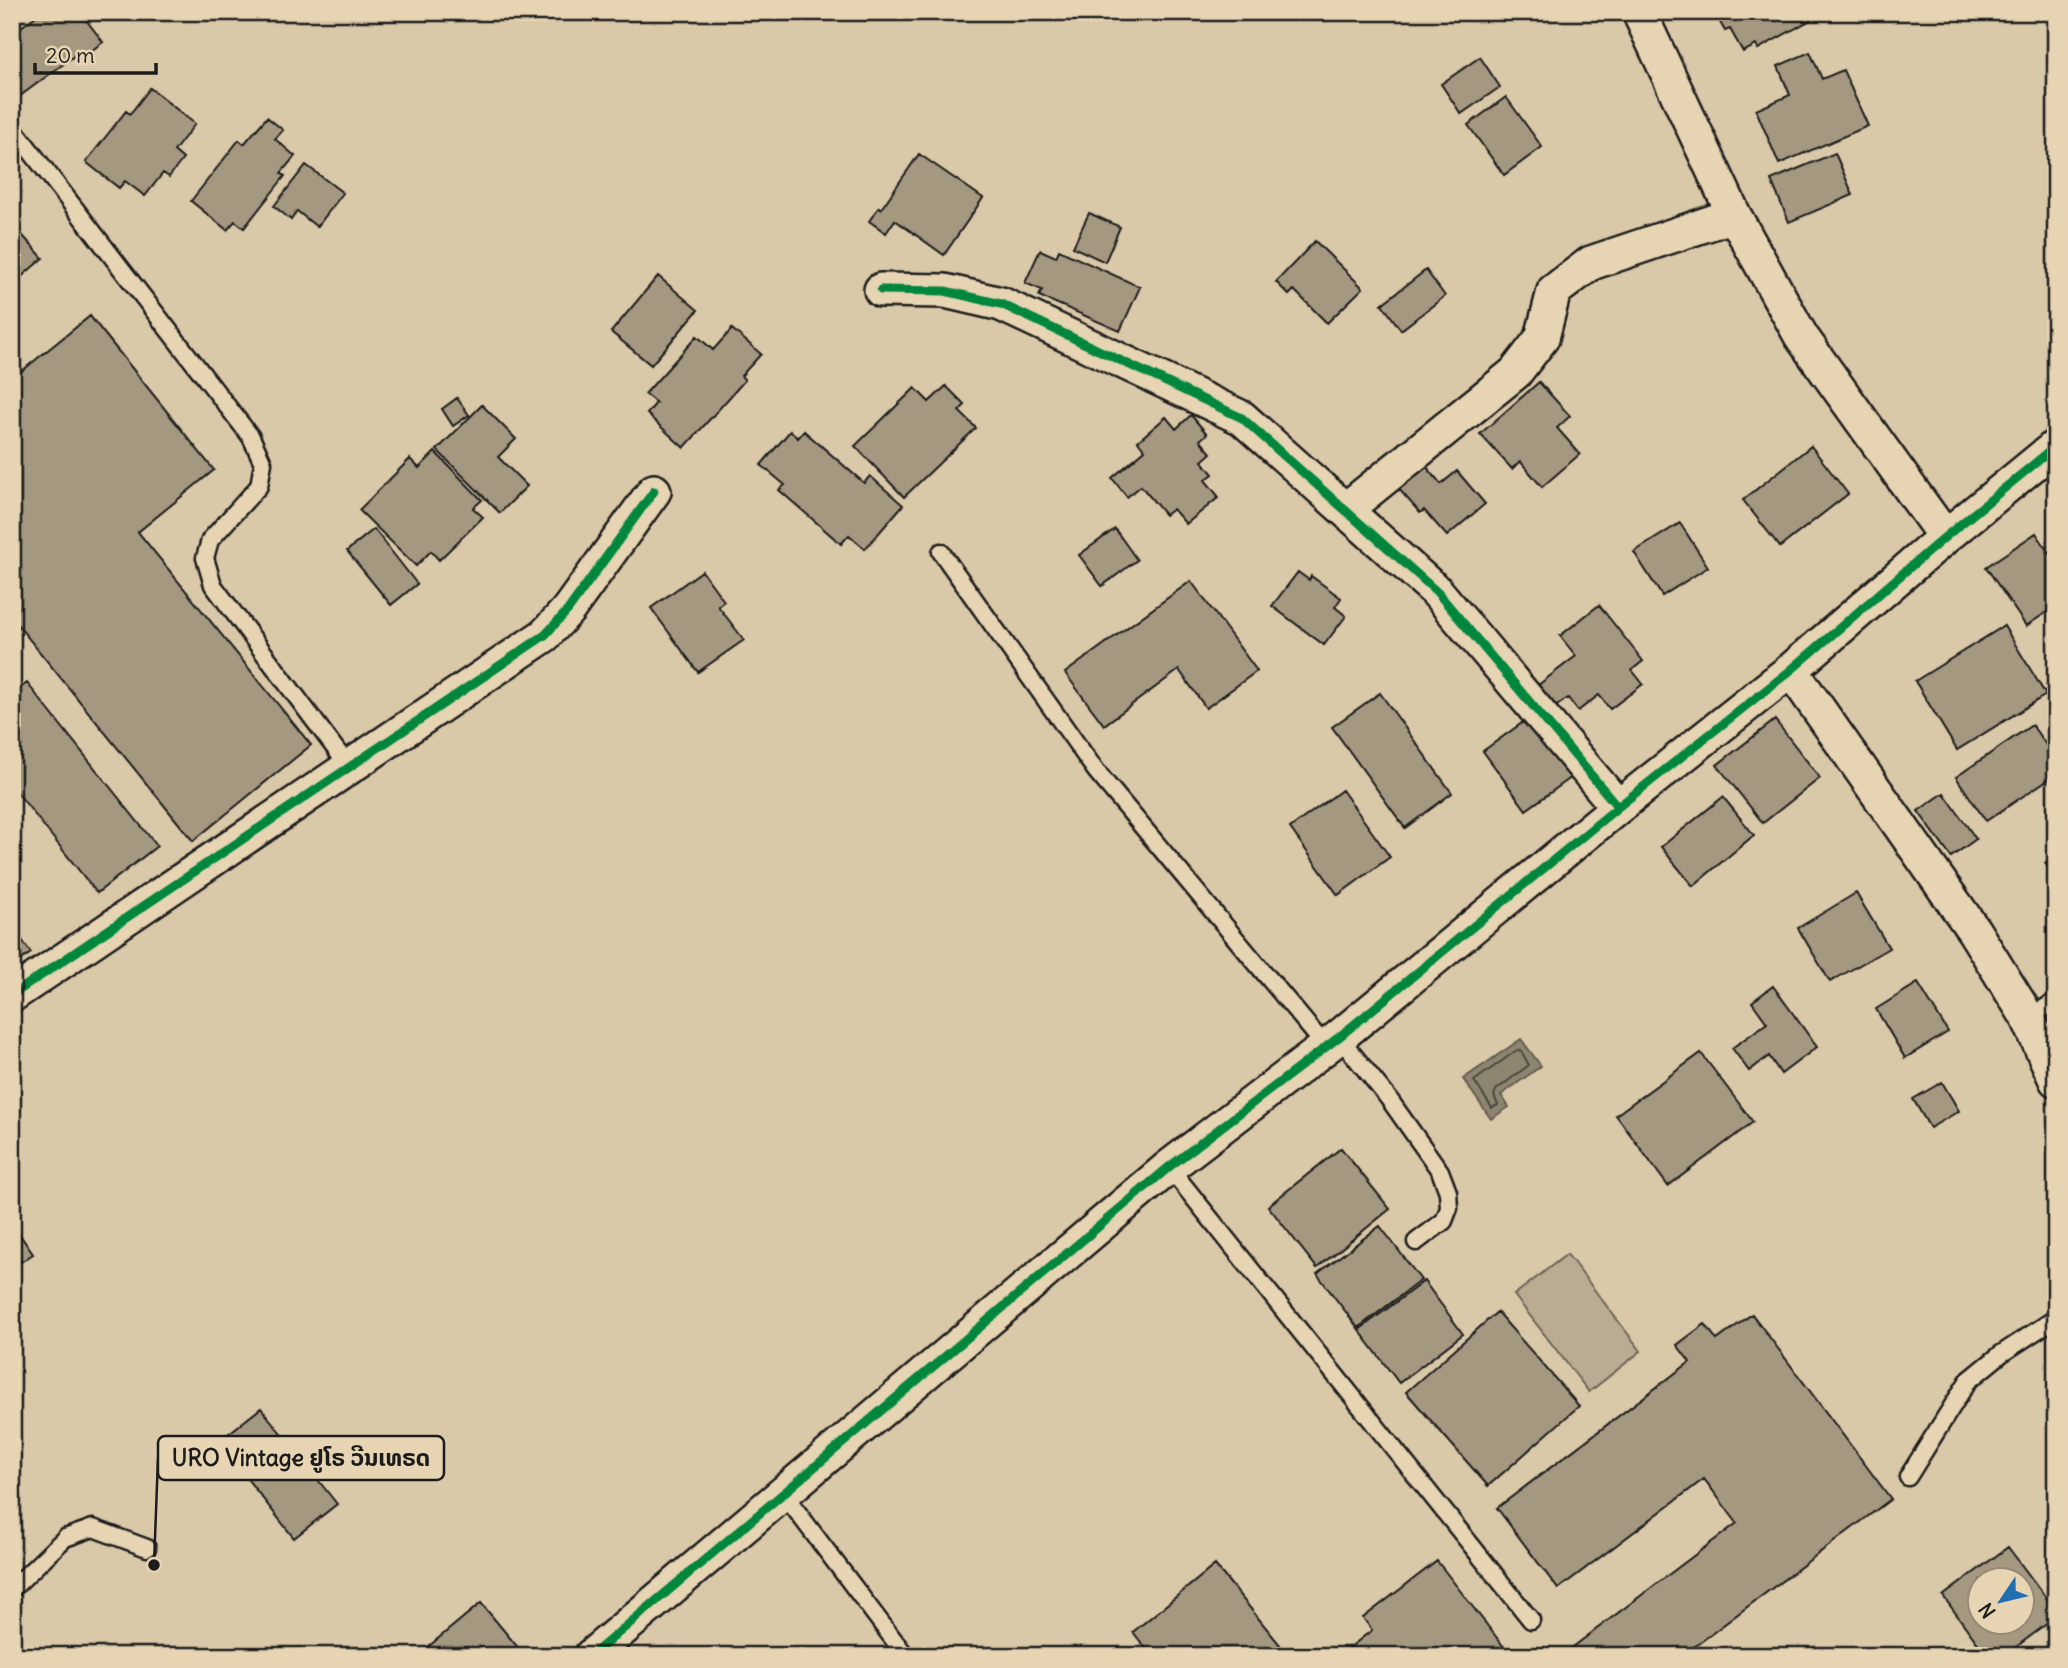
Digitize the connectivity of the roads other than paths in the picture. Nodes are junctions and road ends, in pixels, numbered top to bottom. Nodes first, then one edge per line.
1 (1639, 12) edge
2 (16, 132) dead end
3 (1734, 215) junction
4 (881, 290) dead end
5 (2056, 446) edge
6 (654, 491) dead end
7 (1345, 510) junction
8 (1945, 537) junction
9 (941, 552) dead end
10 (1791, 670) junction
11 (349, 767) junction
12 (1618, 807) junction
13 (12, 995) edge
14 (2056, 1001) edge
15 (2028, 1018) junction
16 (1332, 1042) junction
17 (2056, 1080) edge
18 (1169, 1167) junction
19 (1416, 1242) dead end
20 (2056, 1318) edge
21 (1908, 1477) dead end
22 (783, 1493) junction
23 (147, 1548) dead end
24 (12, 1590) edge
25 (1531, 1620) dead end
26 (591, 1656) edge
27 (906, 1656) edge

1 - 3 street
2 - 11 lane
3 - 7 street
3 - 8 street
4 - 7 street
5 - 8 street
6 - 11 street
7 - 12 street
8 - 10 street
9 - 16 lane
10 - 12 street
10 - 15 street
11 - 13 street
12 - 16 street
14 - 15 lane
15 - 17 street
16 - 18 street
16 - 19 lane
18 - 22 street
18 - 25 lane
20 - 21 lane
22 - 26 street
22 - 27 lane
23 - 24 lane

